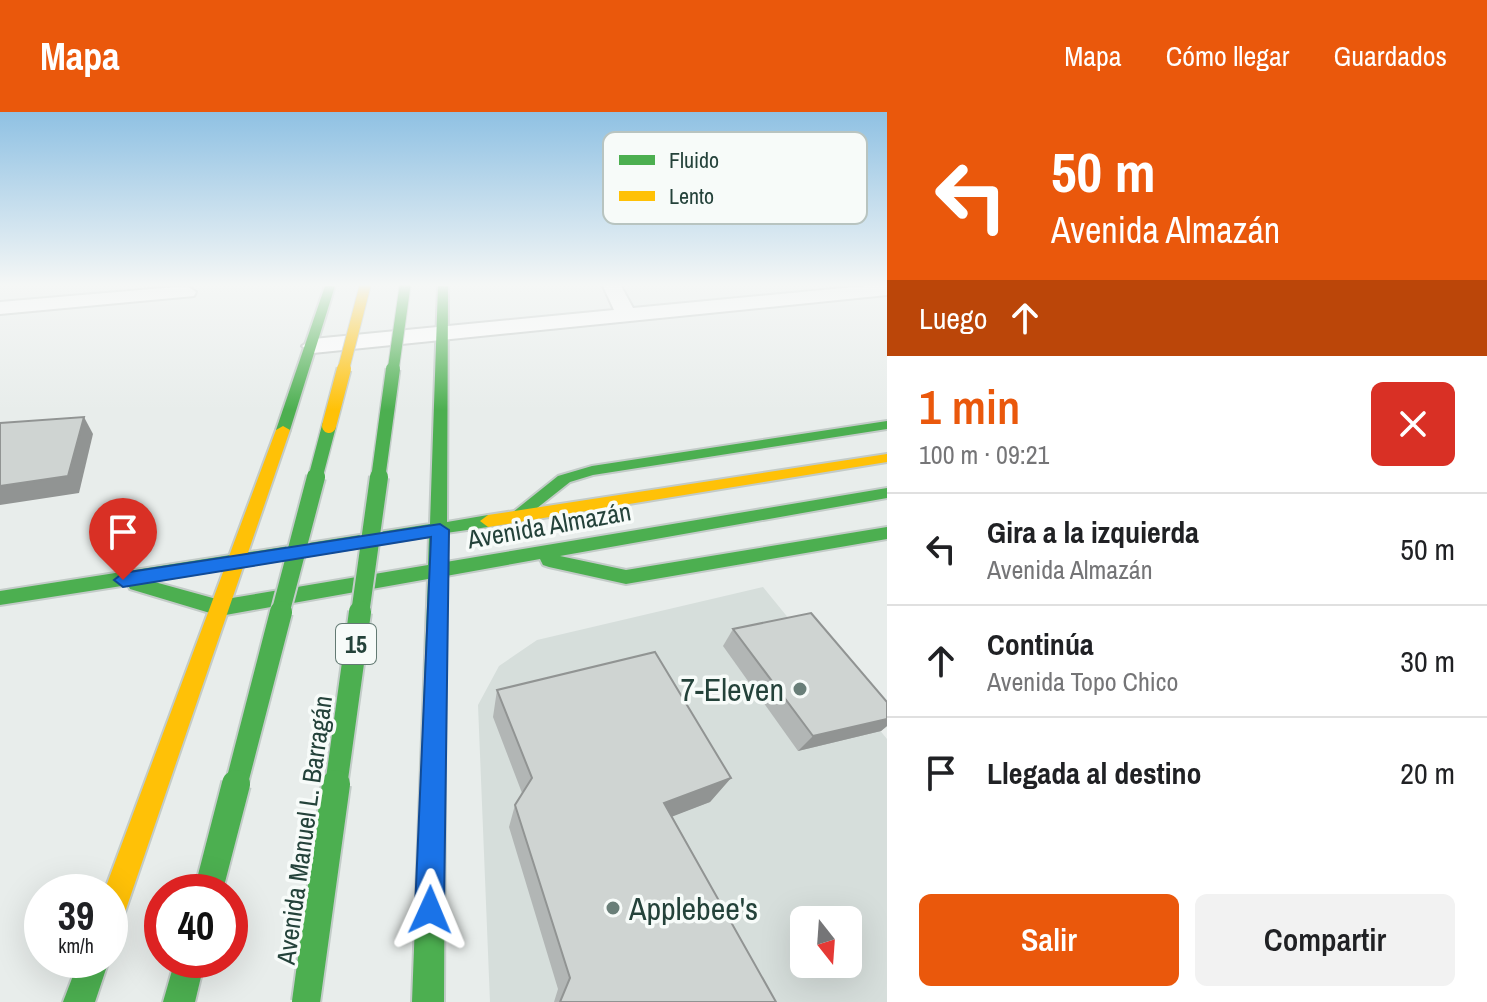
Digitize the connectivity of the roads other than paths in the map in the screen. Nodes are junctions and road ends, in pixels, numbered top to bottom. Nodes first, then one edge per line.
1 (318, 328) edge
2 (354, 328) edge
3 (399, 328) edge
4 (444, 328) edge
5 (520, 328) edge
6 (444, 335) junction
7 (313, 346) junction
8 (887, 425) edge
9 (887, 458) edge
10 (887, 493) edge
11 (514, 518) junction
12 (440, 530) junction
13 (887, 533) edge
14 (527, 555) junction
15 (237, 562) junction
16 (437, 571) junction
17 (123, 580) junction
18 (0, 598) edge
19 (220, 608) junction
20 (125, 874) edge
21 (213, 874) edge
22 (88, 978) edge
23 (185, 978) edge
24 (79, 1002) edge
25 (179, 1002) edge
26 (306, 1002) edge
27 (428, 1002) edge

1 - 7 main road
2 - 21 main road, bridge
3 - 26 main road, Avenida Manuel L. Barragán / 15, bridge
4 - 6 main road
5 - 6 street
6 - 7 street
6 - 12 main road
7 - 15 main road
8 - 11 main road
9 - 11 main road, Avenida Almazán
10 - 14 main road, Avenida Almazán
11 - 12 main road, Avenida Almazán
12 - 15 main road, Avenida Almazán
12 - 16 main road
13 - 14 main road
14 - 16 main road, Avenida Almazán
15 - 17 main road, Avenida Almazán
15 - 19 main road
16 - 19 main road, Avenida Almazán
16 - 27 main road
17 - 18 main road, Avenida Almazán
17 - 19 main road
19 - 20 main road
22 - 24 main road
23 - 25 main road

